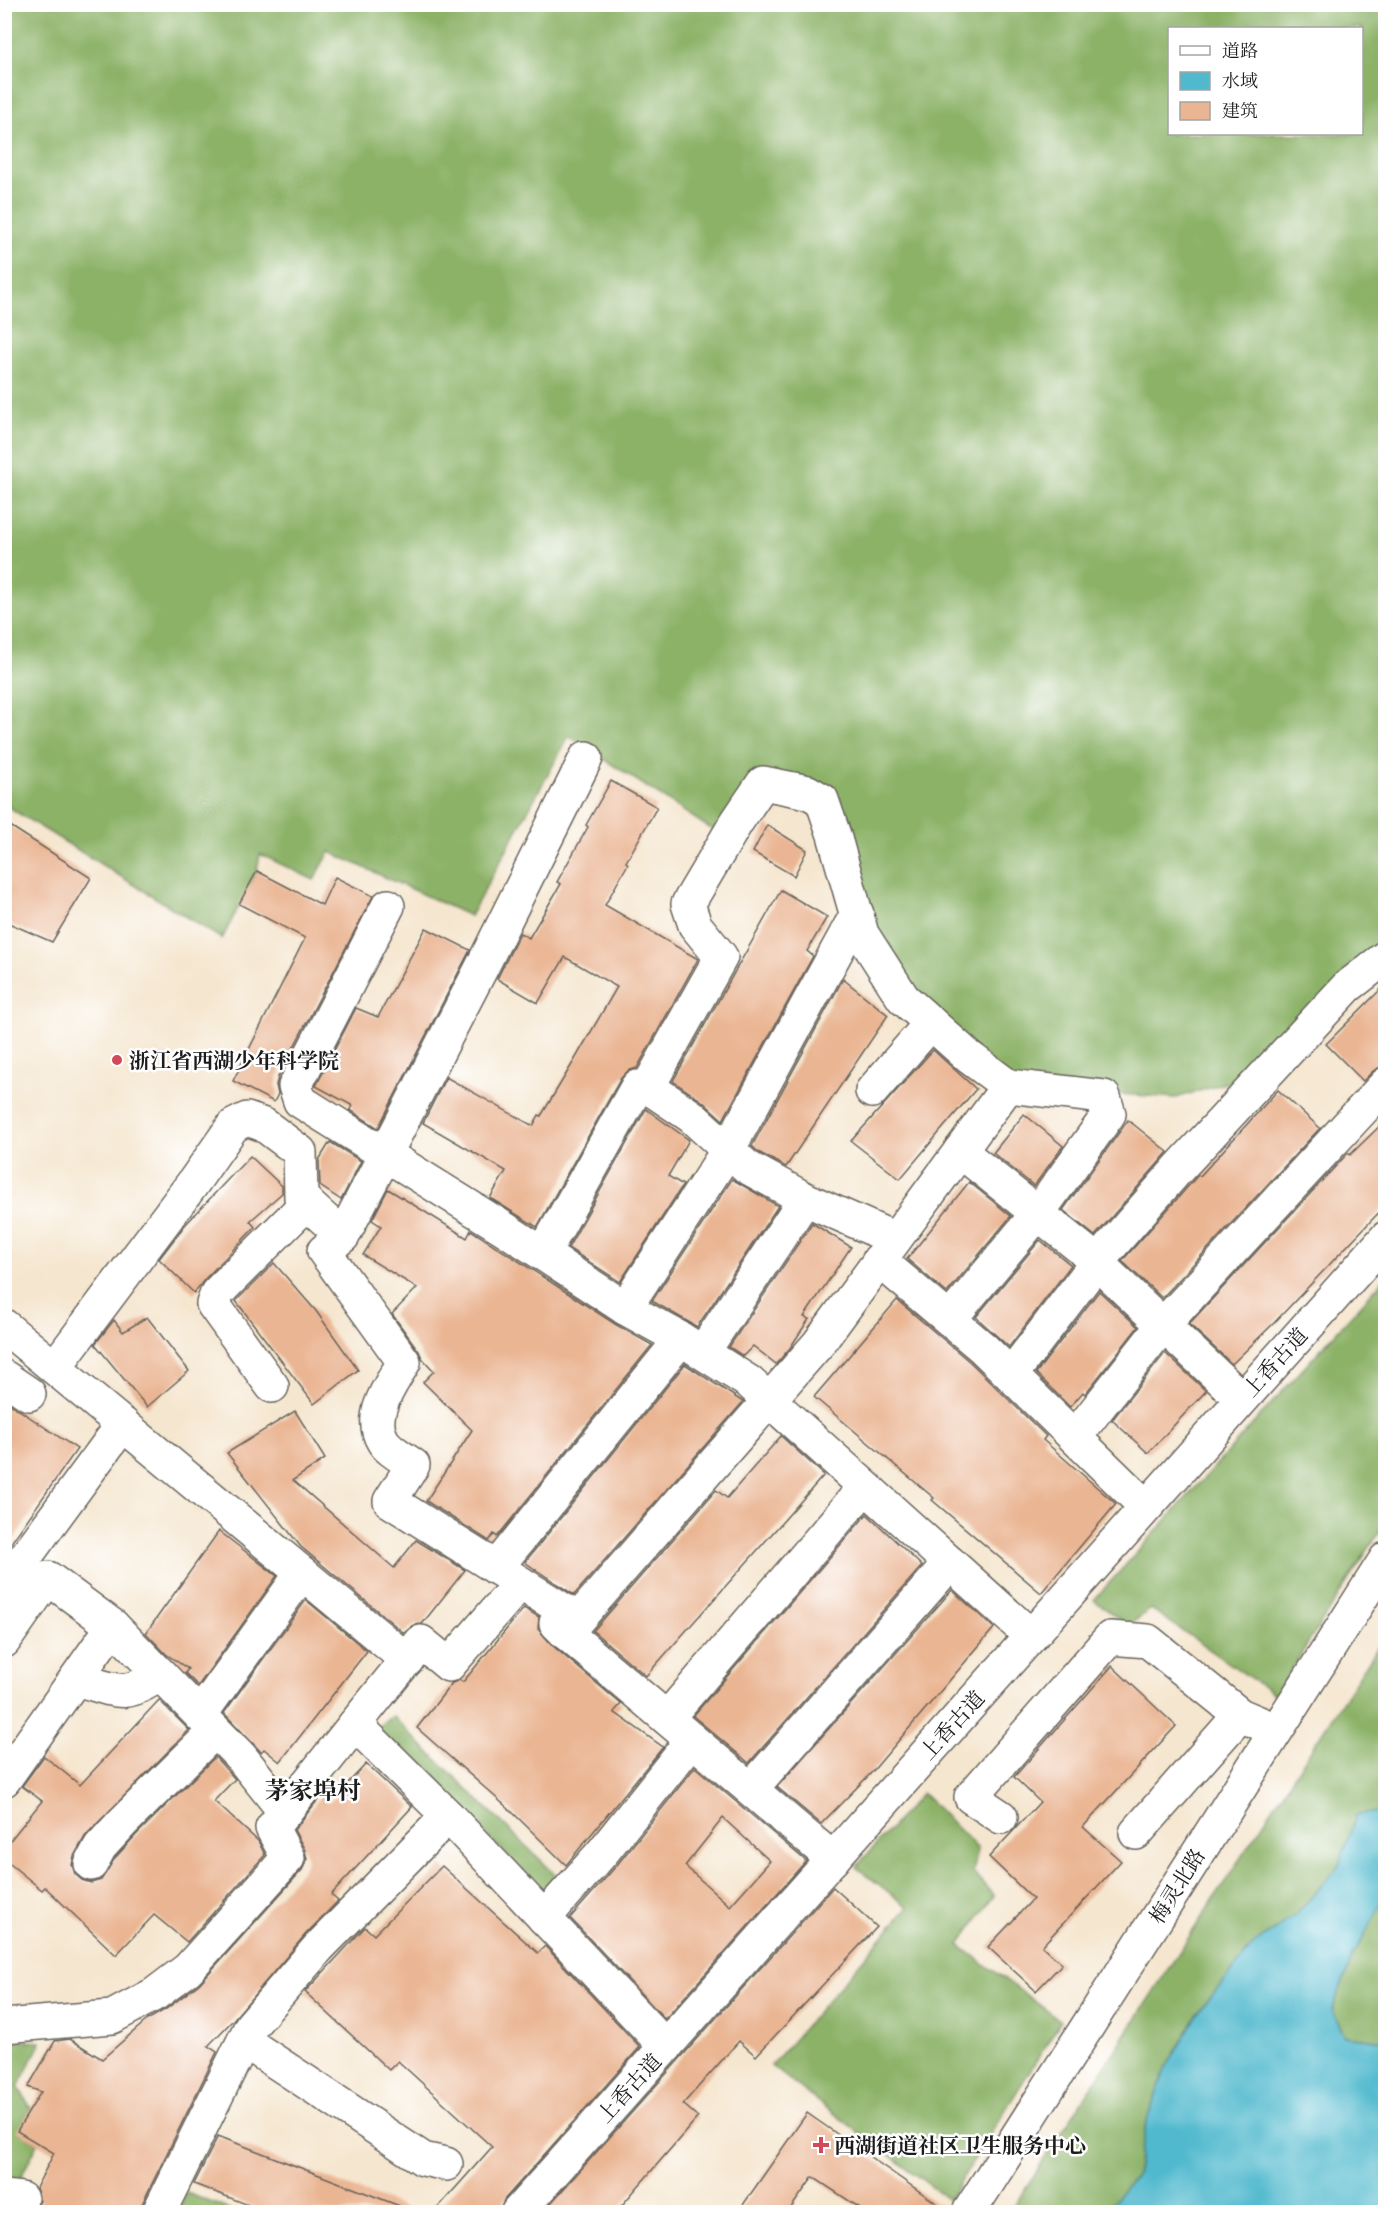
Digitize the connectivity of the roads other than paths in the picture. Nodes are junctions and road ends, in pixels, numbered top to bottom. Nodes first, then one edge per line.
1 (586, 758) dead end
2 (388, 906) dead end
3 (857, 914) junction
4 (1386, 957) edge
5 (931, 1023) junction
6 (1386, 1084) edge
7 (1008, 1086) junction
8 (648, 1087) junction
9 (872, 1091) dead end
10 (728, 1150) junction
11 (960, 1151) junction
12 (386, 1154) junction
13 (805, 1199) junction
14 (307, 1203) junction
15 (1038, 1213) junction
16 (343, 1236) junction
17 (1386, 1238) edge
18 (887, 1249) junction
19 (543, 1254) junction
20 (1097, 1262) junction
21 (625, 1308) junction
22 (950, 1319) junction
23 (1163, 1325) junction
24 (4, 1326) edge
25 (692, 1346) junction
26 (55, 1367) junction
27 (1011, 1375) junction
28 (272, 1386) dead end
29 (769, 1399) junction
30 (1242, 1400) junction
31 (123, 1424) junction
32 (1075, 1437) junction
33 (865, 1487) junction
34 (1146, 1507) junction
35 (1386, 1559) edge
36 (950, 1563) junction
37 (302, 1573) junction
38 (508, 1575) junction
39 (4, 1586) edge
40 (113, 1626) junction
41 (566, 1633) junction
42 (1031, 1636) junction
43 (4, 1641) edge
44 (407, 1660) junction
45 (160, 1674) junction
46 (76, 1679) junction
47 (1240, 1715) junction
48 (667, 1718) junction
49 (208, 1723) junction
50 (355, 1724) junction
51 (1276, 1730) junction
52 (692, 1740) junction
53 (4, 1780) edge
54 (751, 1790) junction
55 (285, 1812) junction
56 (448, 1816) junction
57 (1001, 1817) dead end
58 (1136, 1833) dead end
59 (833, 1859) junction
60 (91, 1864) dead end
61 (544, 1918) junction
62 (4, 2026) edge
63 (244, 2041) junction
64 (666, 2048) junction
65 (446, 2164) dead end
66 (159, 2212) edge
67 (518, 2212) edge
68 (969, 2212) edge

1 - 12 street
2 - 12 street
3 - 5 street
3 - 8 street
3 - 10 street
4 - 20 street
5 - 7 street
5 - 9 street
6 - 23 street
7 - 11 street
7 - 15 street
8 - 10 street
8 - 19 street
10 - 13 street
10 - 21 street
11 - 15 street
11 - 18 street
12 - 16 street
12 - 19 street
13 - 18 street
13 - 25 street
14 - 16 street
14 - 26 street
14 - 28 street
15 - 20 street
15 - 22 street
16 - 38 street
17 - 30 street, 上香古道
18 - 22 street
18 - 29 street
19 - 21 street
20 - 23 street
20 - 27 street
21 - 25 street
22 - 27 street
23 - 30 street
23 - 32 street
24 - 26 street
25 - 29 street
25 - 38 street
26 - 31 street
27 - 32 street
29 - 33 street
29 - 41 street
30 - 34 street, 上香古道
31 - 37 street
31 - 39 street
32 - 34 street
33 - 36 street
33 - 48 street
34 - 42 street, 上香古道
35 - 51 street, 梅灵北路
36 - 42 street
36 - 54 street
37 - 44 street
37 - 49 street
38 - 41 street
38 - 44 street
40 - 43 street
40 - 45 street
40 - 46 street
41 - 48 street
42 - 59 street, 上香古道
44 - 50 street
45 - 46 street
45 - 49 street
46 - 53 street
47 - 51 street
47 - 57 street
47 - 58 street
48 - 52 street
49 - 55 street
49 - 60 street
50 - 55 street
50 - 56 street
51 - 68 street, 梅灵北路
52 - 54 street
52 - 61 street
54 - 59 street
55 - 62 street
56 - 61 street
56 - 63 street
59 - 64 street, 上香古道
61 - 64 street
63 - 65 street
63 - 66 street
64 - 67 street, 上香古道

